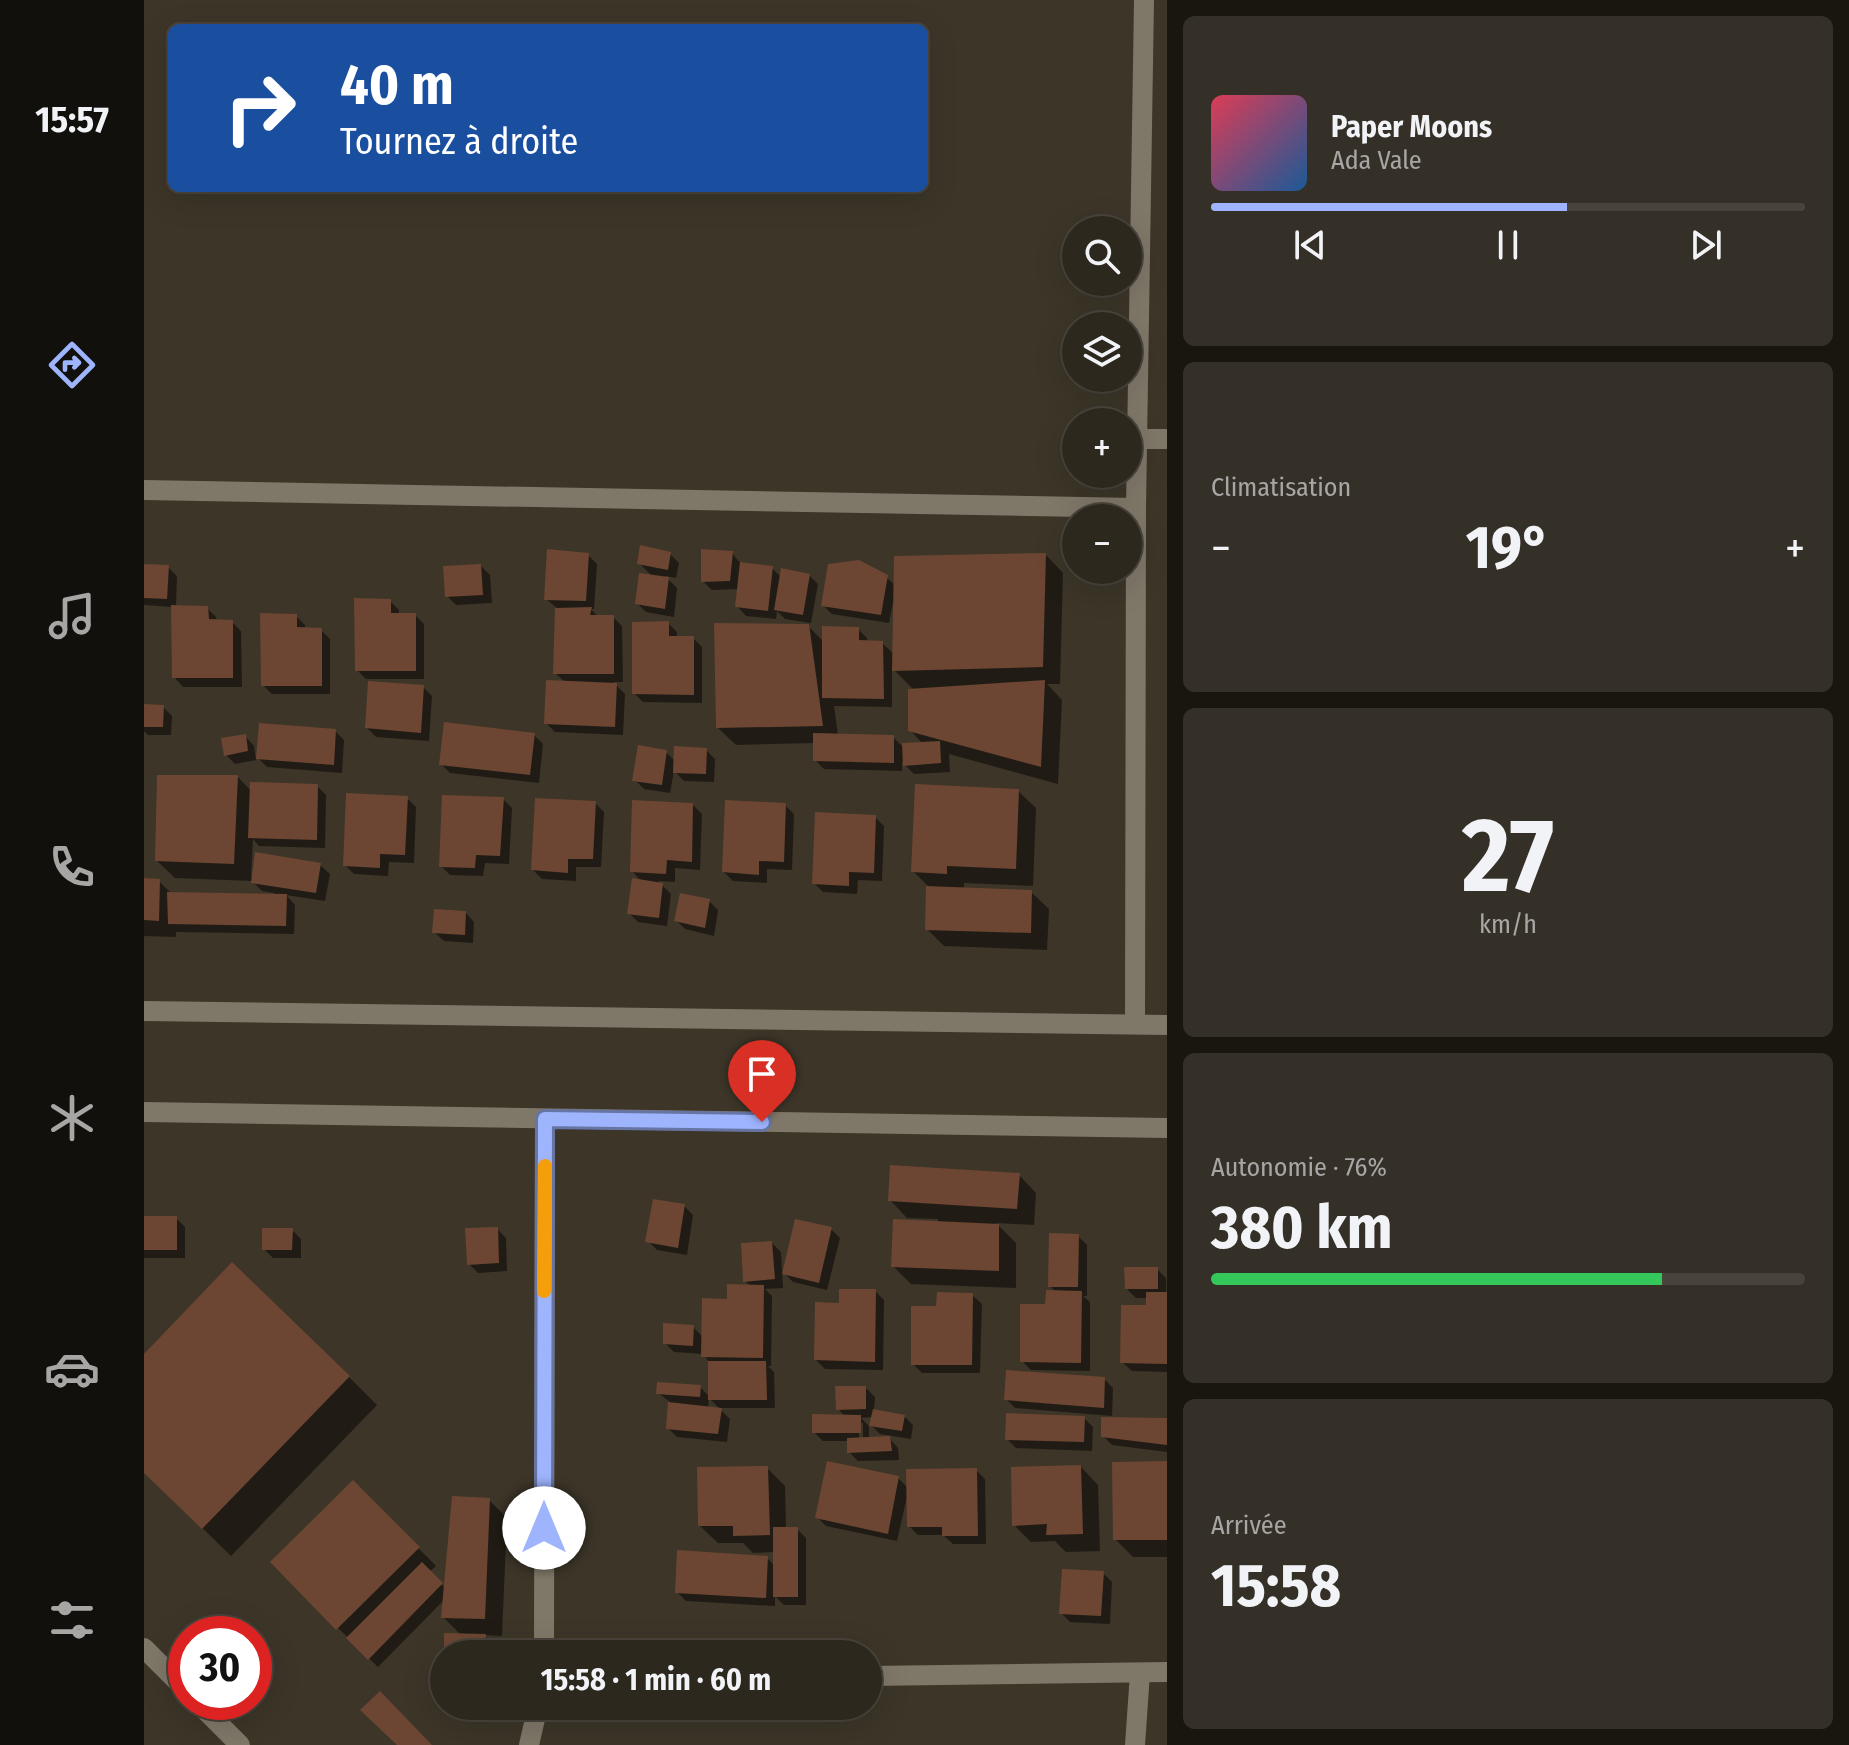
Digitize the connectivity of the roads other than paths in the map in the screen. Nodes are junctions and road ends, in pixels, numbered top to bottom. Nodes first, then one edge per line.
1 (1144, 0) edge
2 (1139, 408) edge
3 (1142, 439) edge
4 (1167, 439) edge
5 (144, 490) edge
6 (1062, 507) edge
7 (1136, 584) edge
8 (144, 1011) edge
9 (1135, 1024) junction
10 (1167, 1025) edge
11 (144, 1112) edge
12 (545, 1119) junction
13 (1167, 1128) edge
14 (544, 1640) edge
15 (144, 1648) edge
16 (168, 1672) edge
17 (1167, 1672) edge
18 (1140, 1673) junction
19 (882, 1676) edge
20 (215, 1720) edge
21 (535, 1720) edge
22 (240, 1745) edge
23 (529, 1745) edge
24 (1135, 1745) edge

1 - 2 street
3 - 4 street
5 - 6 street
7 - 9 street
8 - 9 street
9 - 10 street
11 - 12 street
12 - 13 street
12 - 14 street
15 - 16 street
17 - 18 street
18 - 19 street
18 - 24 street
20 - 22 street
21 - 23 street

